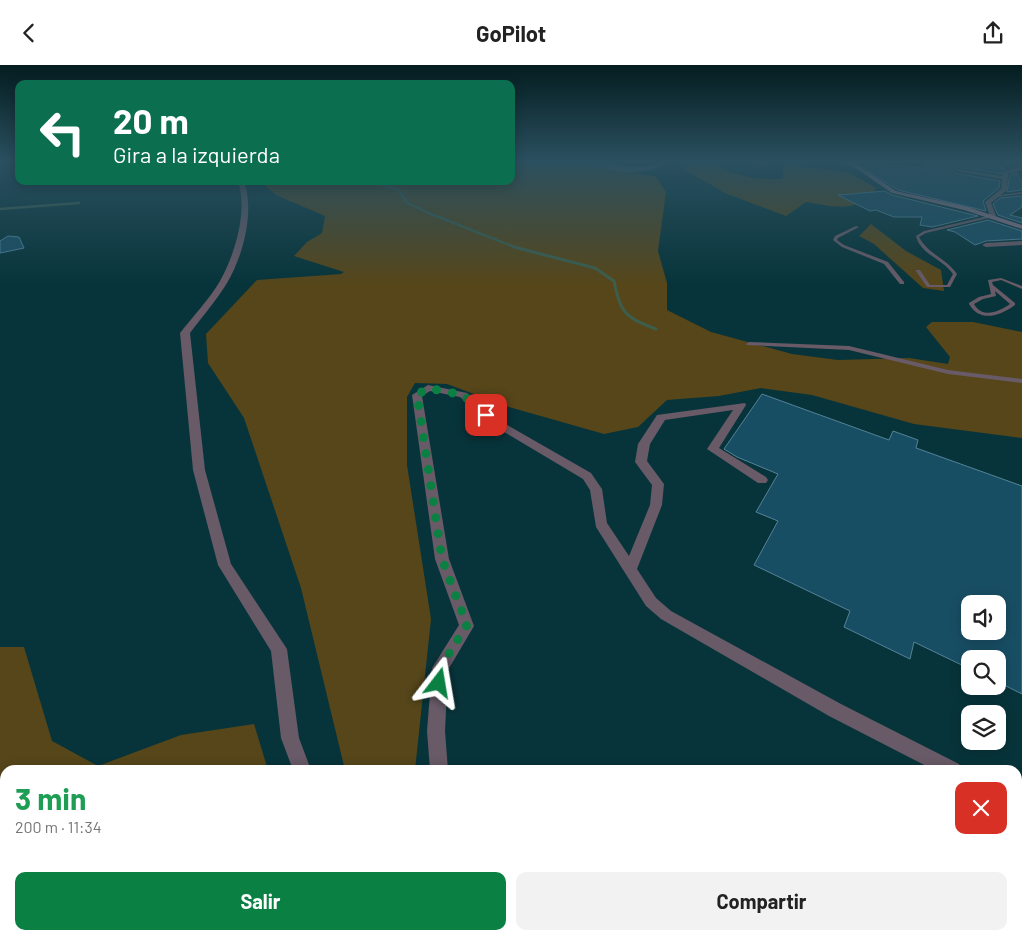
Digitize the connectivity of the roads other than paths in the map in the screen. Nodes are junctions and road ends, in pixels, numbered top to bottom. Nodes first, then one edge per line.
1 (245, 202) edge
2 (935, 202) edge
3 (989, 202) edge
4 (993, 216) junction
5 (858, 227) dead end
6 (1022, 227) edge
7 (1022, 243) edge
8 (986, 245) dead end
9 (918, 271) dead end
10 (902, 283) dead end
11 (992, 286) junction
12 (1022, 288) edge
13 (749, 344) dead end
14 (1022, 381) edge
15 (762, 480) dead end
16 (630, 571) junction
17 (300, 765) edge
18 (439, 765) edge
19 (943, 765) edge

1 - 17 street
2 - 4 street
3 - 4 street
4 - 6 street
4 - 9 lane
5 - 10 lane
7 - 8 street
11 - 11 lane
11 - 12 lane
13 - 14 lane
15 - 16 street
16 - 18 street
16 - 19 street

